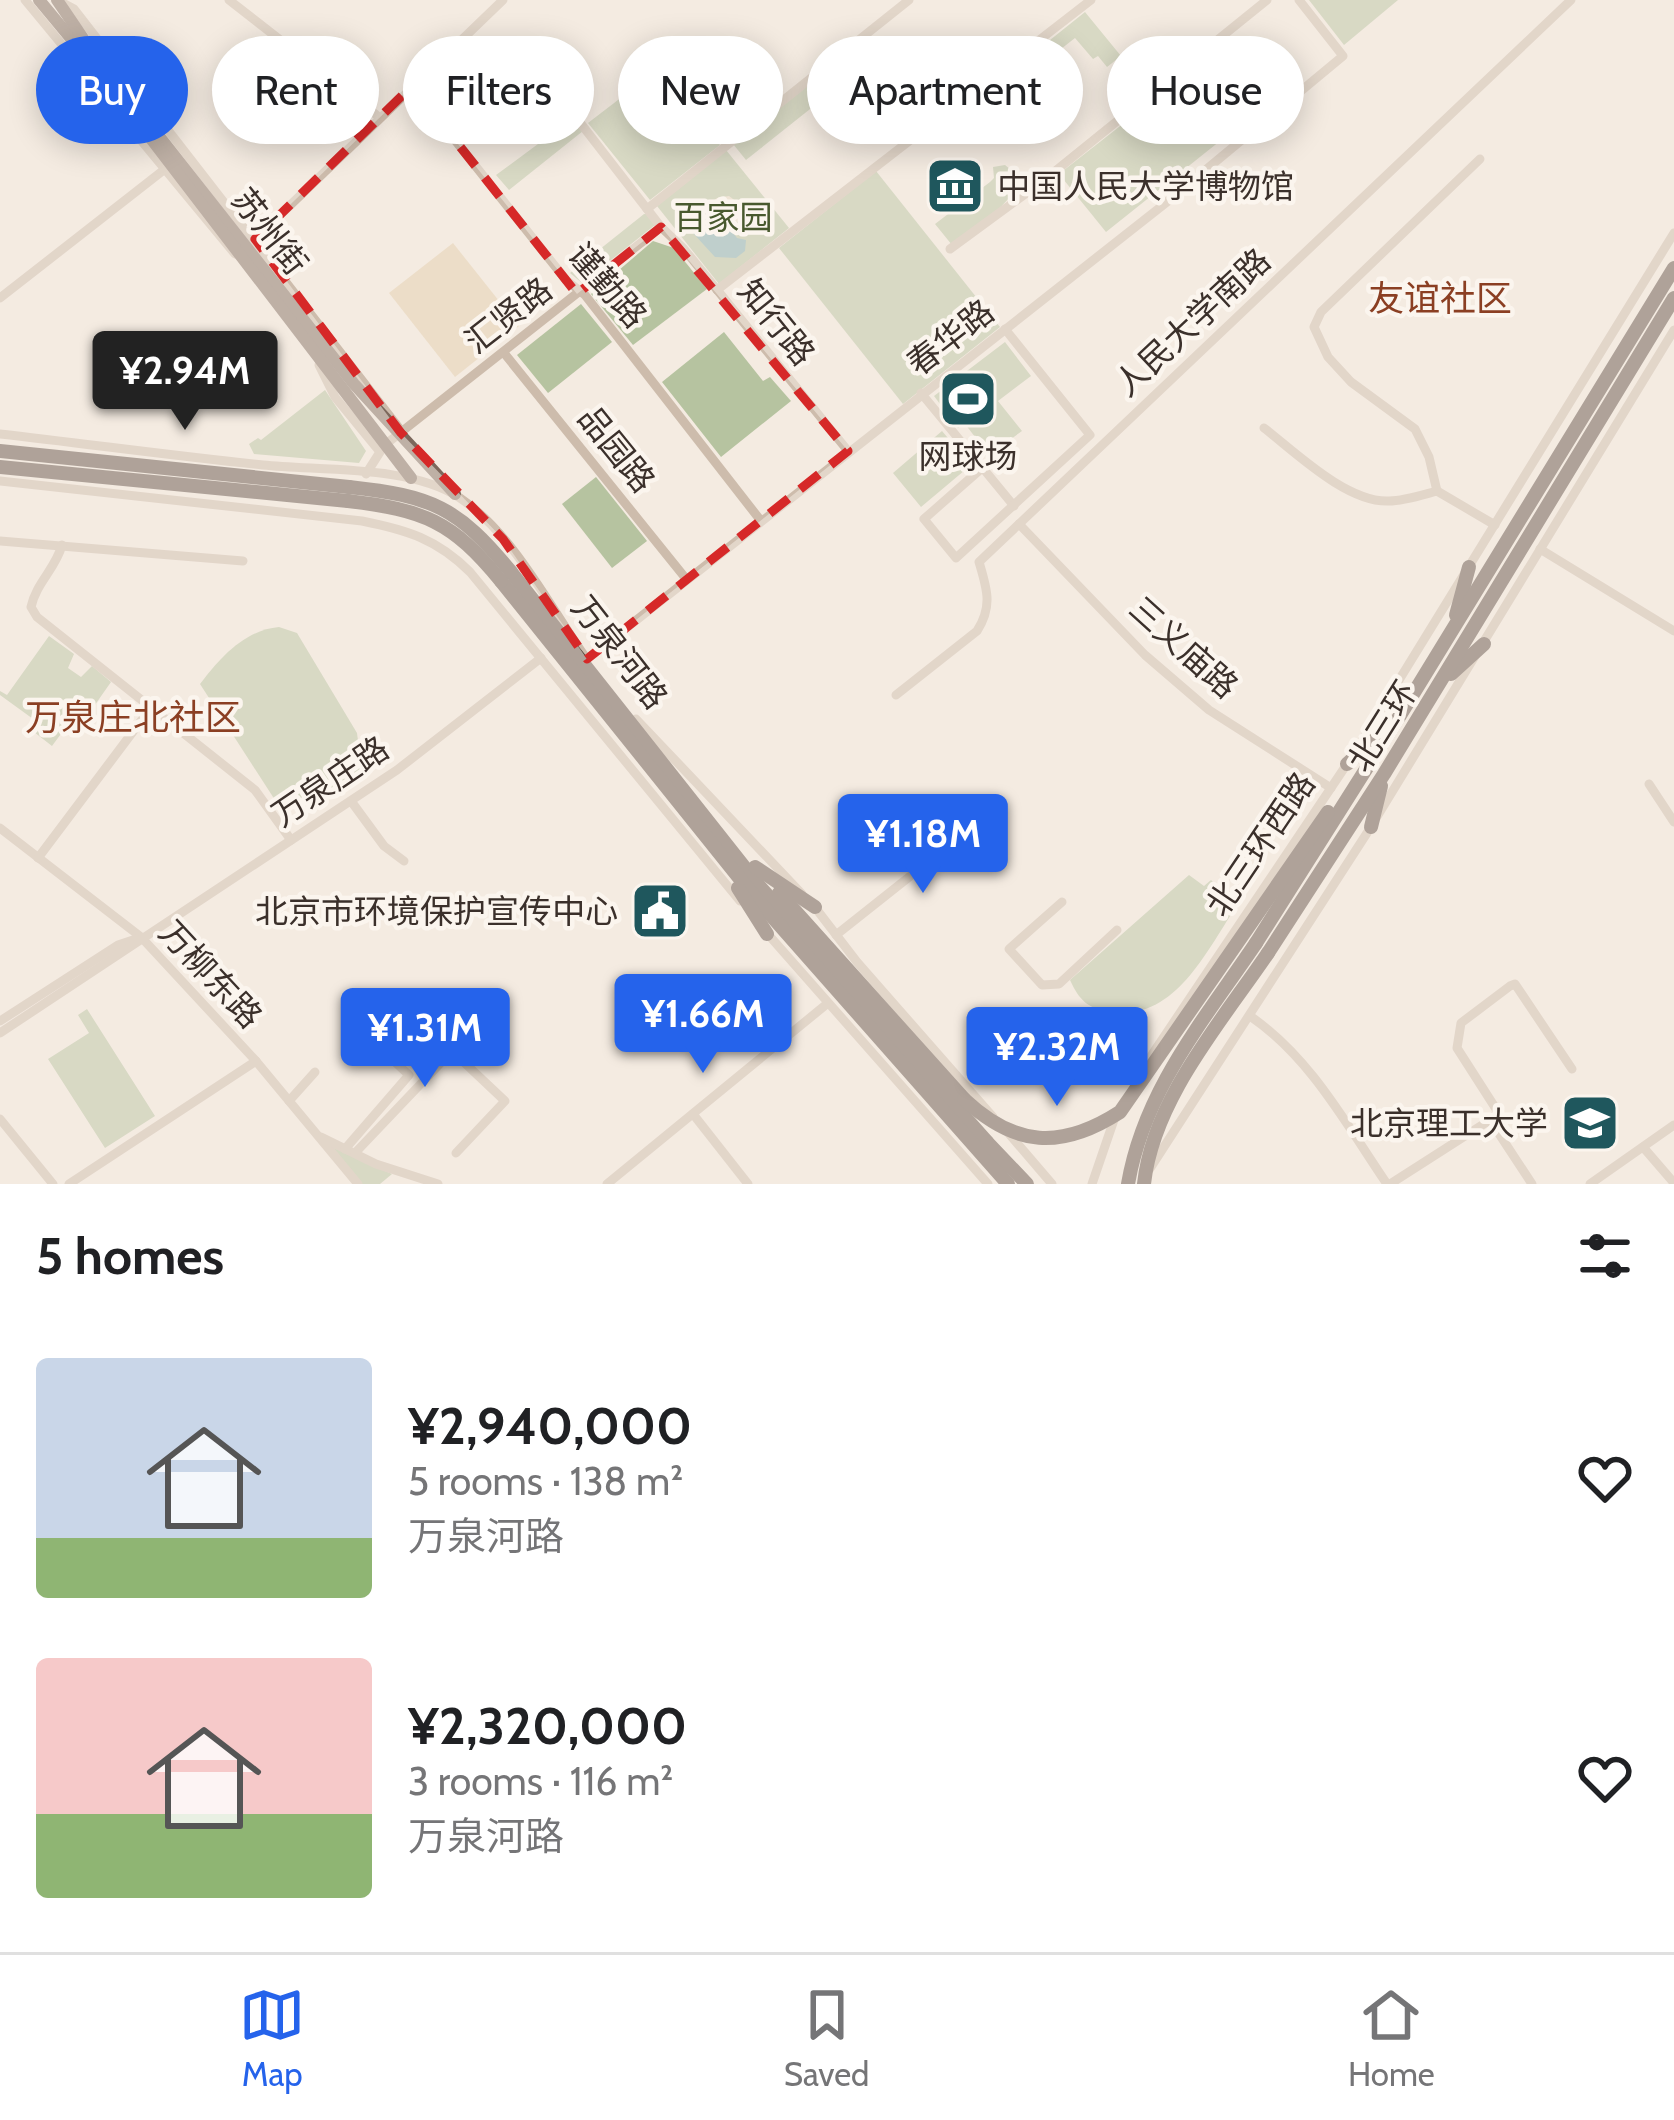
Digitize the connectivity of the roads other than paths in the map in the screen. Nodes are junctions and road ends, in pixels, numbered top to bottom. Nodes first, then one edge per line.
1 (25, 0) edge
2 (39, 0) edge
3 (58, 0) edge
4 (230, 0) edge
5 (503, 0) edge
6 (909, 0) edge
7 (1091, 0) edge
8 (1267, 0) edge
9 (1299, 0) edge
10 (1571, 0) edge
11 (276, 36) edge
12 (465, 36) edge
13 (403, 94) edge
14 (379, 117) edge
15 (594, 140) edge
16 (352, 144) edge
17 (458, 144) edge
18 (1480, 159) dead end
19 (165, 170) junction
20 (647, 208) junction
21 (661, 227) junction
22 (1674, 233) edge
23 (247, 248) junction
24 (950, 249) dead end
25 (1674, 268) edge
26 (717, 290) junction
27 (581, 292) junction
28 (0, 298) edge
29 (1674, 298) edge
30 (1005, 329) junction
31 (1674, 330) edge
32 (504, 353) junction
33 (921, 393) junction
34 (1264, 428) dead end
35 (401, 433) junction
36 (0, 437) edge
37 (383, 448) junction
38 (0, 451) edge
39 (848, 452) junction
40 (44, 457) junction
41 (0, 467) edge
42 (982, 467) junction
43 (366, 474) junction
44 (74, 476) junction
45 (411, 478) junction
46 (0, 479) edge
47 (1437, 491) junction
48 (349, 494) junction
49 (455, 494) junction
50 (471, 506) junction
51 (1014, 506) junction
52 (362, 521) junction
53 (761, 521) junction
54 (1019, 524) junction
55 (1495, 525) junction
56 (416, 533) junction
57 (0, 541) edge
58 (62, 545) junction
59 (445, 548) junction
60 (1540, 549) junction
61 (243, 561) dead end
62 (1469, 567) junction
63 (687, 580) junction
64 (1451, 631) junction
65 (1674, 631) edge
66 (1484, 644) junction
67 (541, 658) junction
68 (587, 658) junction
69 (1439, 685) junction
70 (896, 695) dead end
71 (150, 709) junction
72 (1400, 717) junction
73 (1346, 764) junction
74 (1369, 766) junction
75 (1384, 775) junction
76 (1649, 784) dead end
77 (1330, 788) junction
78 (351, 801) junction
79 (981, 820) dead end
80 (1674, 822) edge
81 (705, 827) junction
82 (1371, 827) junction
83 (0, 828) edge
84 (291, 840) junction
85 (38, 858) junction
86 (404, 861) dead end
87 (755, 867) junction
88 (1062, 902) dead end
89 (814, 907) junction
90 (1117, 930) dead end
91 (767, 934) junction
92 (836, 935) junction
93 (141, 937) junction
94 (1262, 948) junction
95 (828, 1004) junction
96 (1250, 1016) junction
97 (0, 1021) edge
98 (0, 1033) edge
99 (367, 1036) dead end
100 (256, 1061) junction
101 (1571, 1070) dead end
102 (315, 1072) dead end
103 (1139, 1074) junction
104 (289, 1101) junction
105 (1187, 1107) junction
106 (1118, 1108) junction
107 (693, 1114) junction
108 (0, 1119) edge
109 (996, 1120) junction
110 (1490, 1120) junction
111 (1674, 1125) edge
112 (317, 1135) junction
113 (982, 1146) junction
114 (1643, 1147) junction
115 (1024, 1150) junction
116 (350, 1151) junction
117 (456, 1153) dead end
118 (1674, 1183) edge
119 (53, 1184) edge
120 (69, 1184) edge
121 (358, 1184) edge
122 (438, 1184) edge
123 (607, 1184) edge
124 (748, 1184) edge
125 (988, 1184) edge
126 (1008, 1184) edge
127 (1027, 1184) edge
128 (1052, 1184) edge
129 (1092, 1184) edge
130 (1128, 1184) edge
131 (1142, 1184) edge
132 (1388, 1184) edge
133 (1532, 1184) edge
134 (1591, 1184) edge

1 - 19 street, 苏州街
2 - 23 main road, 苏州街
3 - 23 main road, 苏州街
4 - 11 street
5 - 12 street
6 - 20 street
7 - 26 street
8 - 24 street
9 - 30 street, 春华路
10 - 54 street, 人民大学南路
13 - 14 street
15 - 20 street, 知行路
16 - 23 street
17 - 27 street, 谨勤路
18 - 47 street
19 - 23 street, 苏州街
19 - 28 street
20 - 21 street, 知行路
21 - 26 street, 知行路
21 - 27 street, 汇贤路
22 - 55 street, 北三环西路
23 - 35 main road, 苏州街
23 - 37 main road, 苏州街
25 - 64 highway, 北三环
26 - 39 street, 知行路
27 - 32 street, 汇贤路
27 - 53 street, 谨勤路
29 - 69 highway, 北三环
30 - 33 street, 春华路
30 - 51 street
31 - 60 street
32 - 35 street, 汇贤路
32 - 63 street, 品园路
33 - 39 street, 春华路
33 - 42 street
34 - 47 street
35 - 37 street, 汇贤路
35 - 49 main road, 苏州街
36 - 40 highway
36 - 43 street, 万泉河路
37 - 43 street
37 - 45 main road, 苏州街
38 - 40 highway, 万泉河路
39 - 53 street, 春华路
40 - 48 highway, 万泉河路
41 - 44 highway, 万泉河路
42 - 51 street
42 - 51 street
43 - 45 street, 万泉河路
43 - 52 street
44 - 46 highway
44 - 48 highway, 万泉河路
45 - 49 street, 万泉河路
45 - 56 street
46 - 52 street, 万泉河路
47 - 55 street
48 - 81 highway, 万泉河路, bridge
49 - 50 street, 万泉河路
49 - 56 street
50 - 59 street
50 - 68 street, 万泉河路
52 - 56 street, 万泉河路
53 - 63 street, 春华路
54 - 70 street, 人民大学南路
54 - 77 street, 三义庙路
55 - 62 street, 北三环西路
56 - 59 street, 万泉河路
57 - 58 street
58 - 61 street
58 - 71 street
59 - 67 street, 万泉河路
60 - 65 street
60 - 66 street
62 - 64 highway
62 - 73 street, 北三环西路
63 - 68 street, 春华路
64 - 72 highway, 北三环
66 - 69 highway
66 - 82 street
67 - 78 street, 万泉庄路
67 - 91 street, 万泉河路
68 - 89 street, 万泉河路
69 - 75 highway, 北三环
71 - 84 street
71 - 85 street
72 - 73 highway
72 - 74 highway, 北三环
73 - 77 street, 北三环西路
74 - 87 highway, bridge
74 - 94 highway, 北三环
75 - 82 highway
75 - 94 highway, 北三环
76 - 80 street
77 - 103 street, 北三环西路
78 - 84 street, 万泉庄路
78 - 86 street
79 - 92 street
81 - 87 highway
81 - 91 highway
81 - 113 highway, 万泉河路
82 - 96 street
83 - 85 street, 万柳东路
84 - 93 street, 万泉庄路
85 - 93 street, 万柳东路
87 - 89 highway
88 - 90 street
89 - 92 street, 万泉河路
91 - 95 street, 万泉河路
92 - 109 street, 万泉河路
93 - 97 street, 万泉庄路
93 - 98 street, 万泉庄路
93 - 100 street, 万柳东路
94 - 130 highway, bridge
94 - 131 highway, 北三环, bridge
95 - 107 street
95 - 125 street, 万泉河路
96 - 105 street
96 - 132 street
99 - 116 street
100 - 104 street, 万柳东路
100 - 120 street
101 - 110 street
102 - 104 street
103 - 105 street
103 - 106 street, 北三环西路
104 - 112 street, 万柳东路
105 - 131 street
106 - 109 street
106 - 129 street, 北三环西路
107 - 123 street
107 - 124 street
108 - 119 street
109 - 115 street, 万泉河路
110 - 132 street
110 - 133 street
111 - 114 street
112 - 116 street
112 - 121 street, 万柳东路
113 - 126 highway
113 - 127 highway, bridge
114 - 118 street
114 - 134 street
115 - 127 street
115 - 128 street, 万泉河路
116 - 117 street
116 - 122 street

